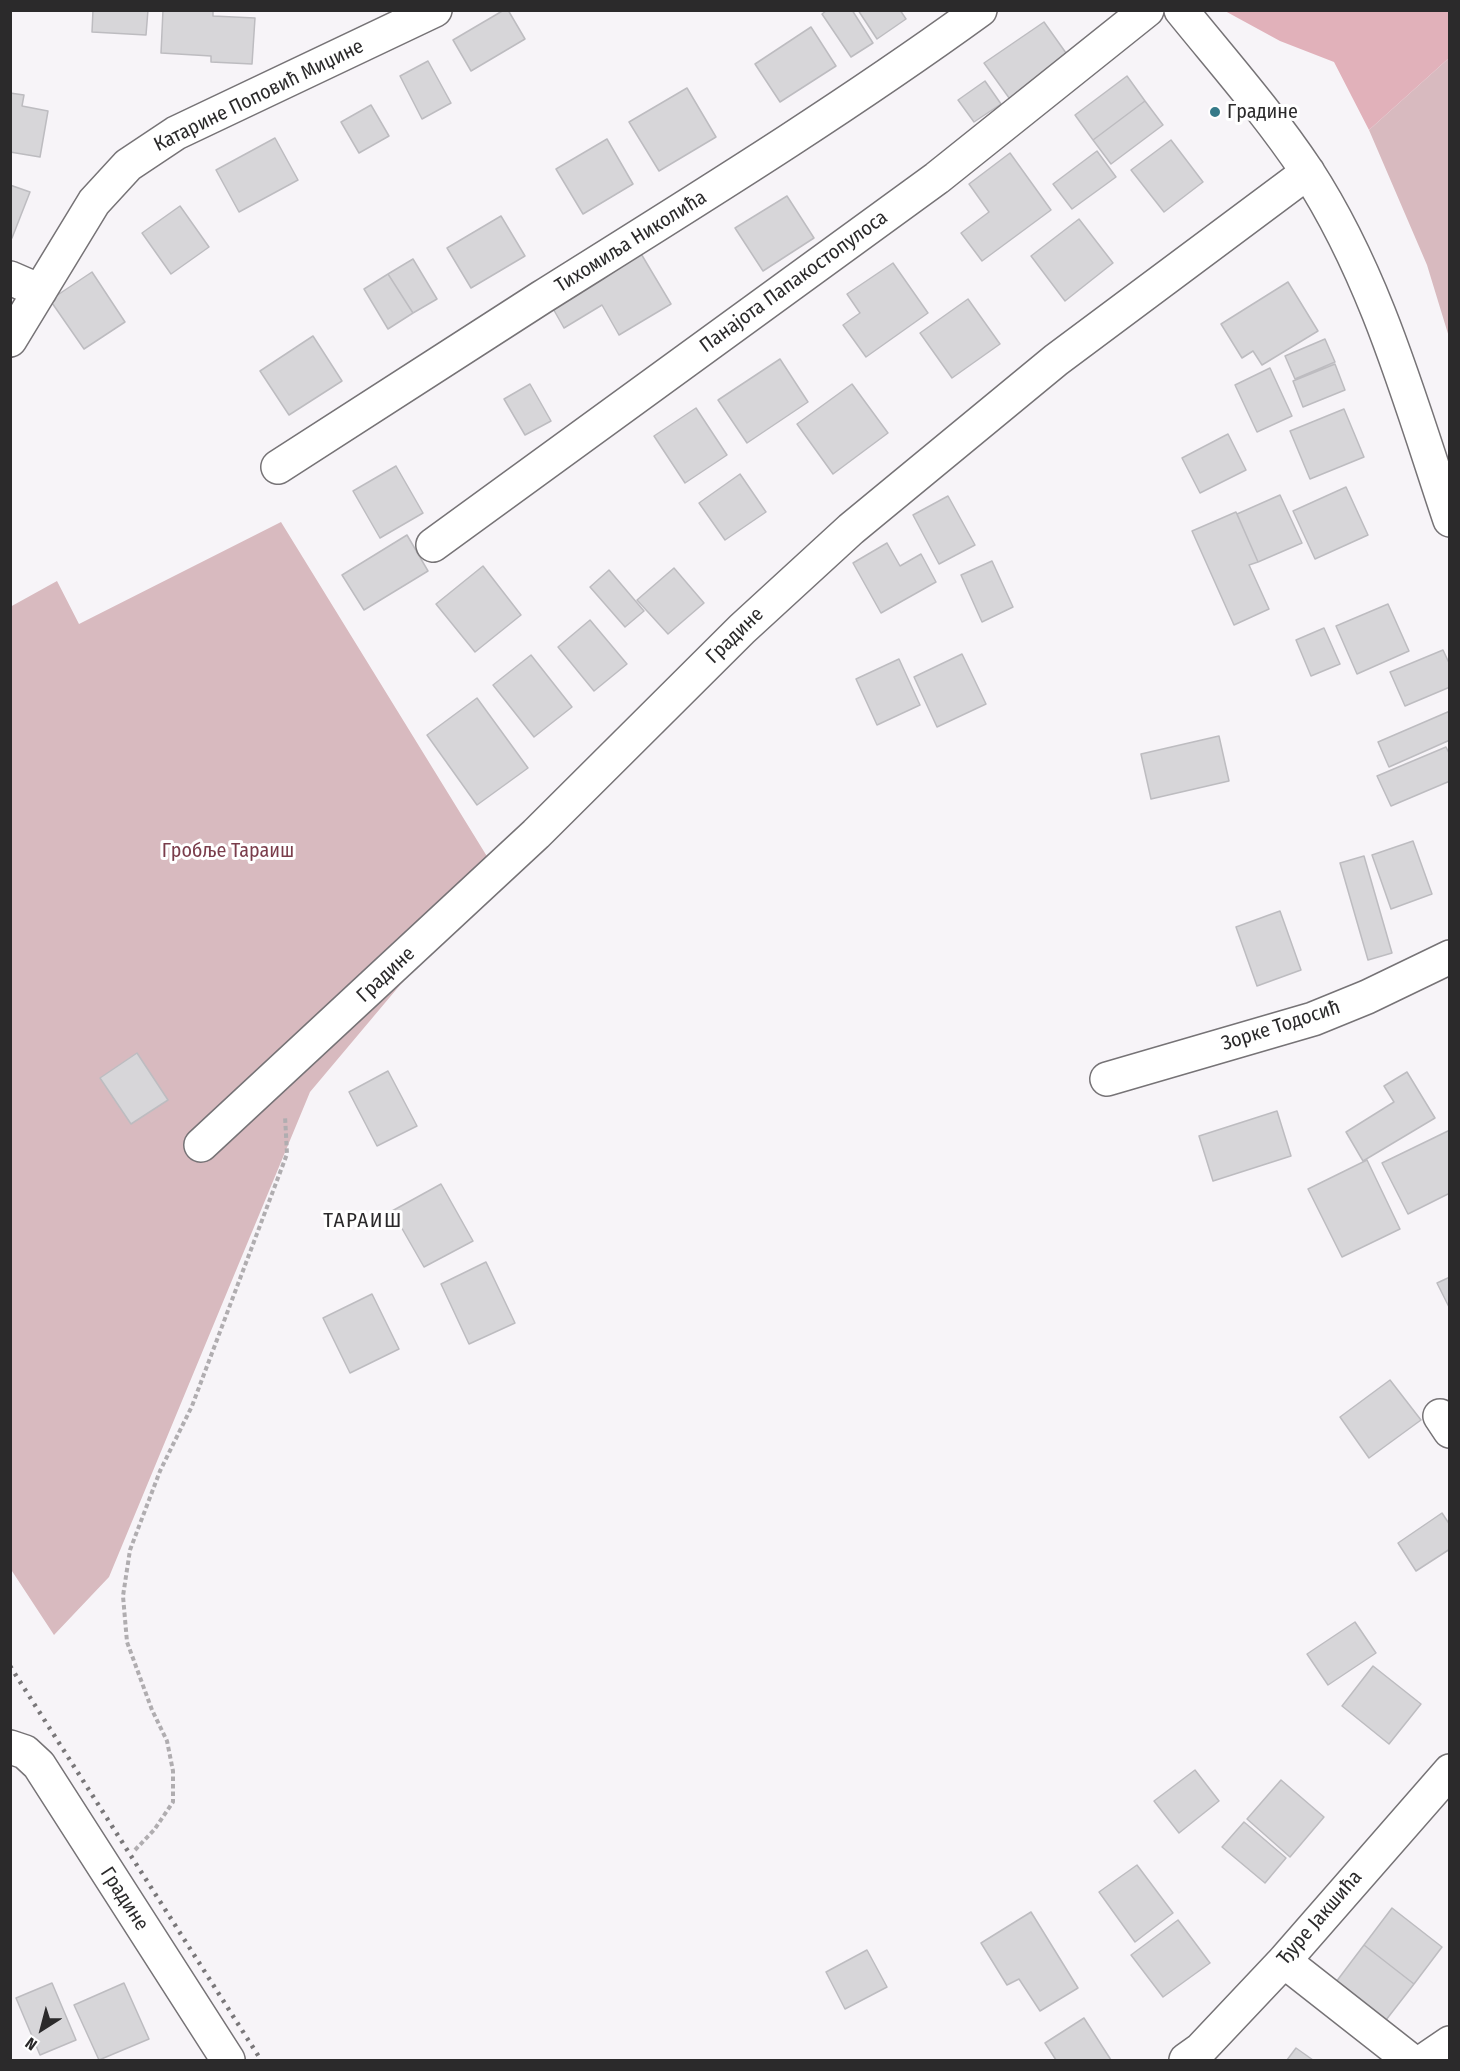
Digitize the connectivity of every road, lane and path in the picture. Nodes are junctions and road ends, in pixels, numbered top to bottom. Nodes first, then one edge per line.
1 (980, 10) edge
2 (1147, 10) edge
3 (1181, 10) edge
4 (424, 13) edge
5 (1308, 172) junction
6 (25, 285) edge
7 (10, 340) edge
8 (278, 467) dead end
9 (1449, 520) edge
10 (433, 544) dead end
11 (1449, 957) edge
12 (283, 1070) junction
13 (1107, 1079) dead end
14 (201, 1145) dead end
15 (10, 1747) edge
16 (1449, 1771) edge
17 (110, 1876) junction
18 (1284, 1960) junction
19 (1449, 2043) edge
20 (228, 2061) edge
21 (1186, 2061) edge
22 (1410, 2061) edge
23 (1425, 2061) edge

1 - 8 street, Тихомиља Николића
2 - 10 street, Панајота Папакостопулоса
3 - 5 street
4 - 6 street, Катарине Поповић Миџине
5 - 9 street
5 - 12 street, Градине
6 - 7 street, Катарине Поповић Миџине
11 - 13 street, Зорке Тодосић
12 - 14 street, Градине
12 - 17 path
15 - 17 street, Градине
16 - 18 street, Ђуре Јакшића
17 - 20 street, Градине
18 - 21 street, Ђуре Јакшића
18 - 22 street
19 - 23 street

